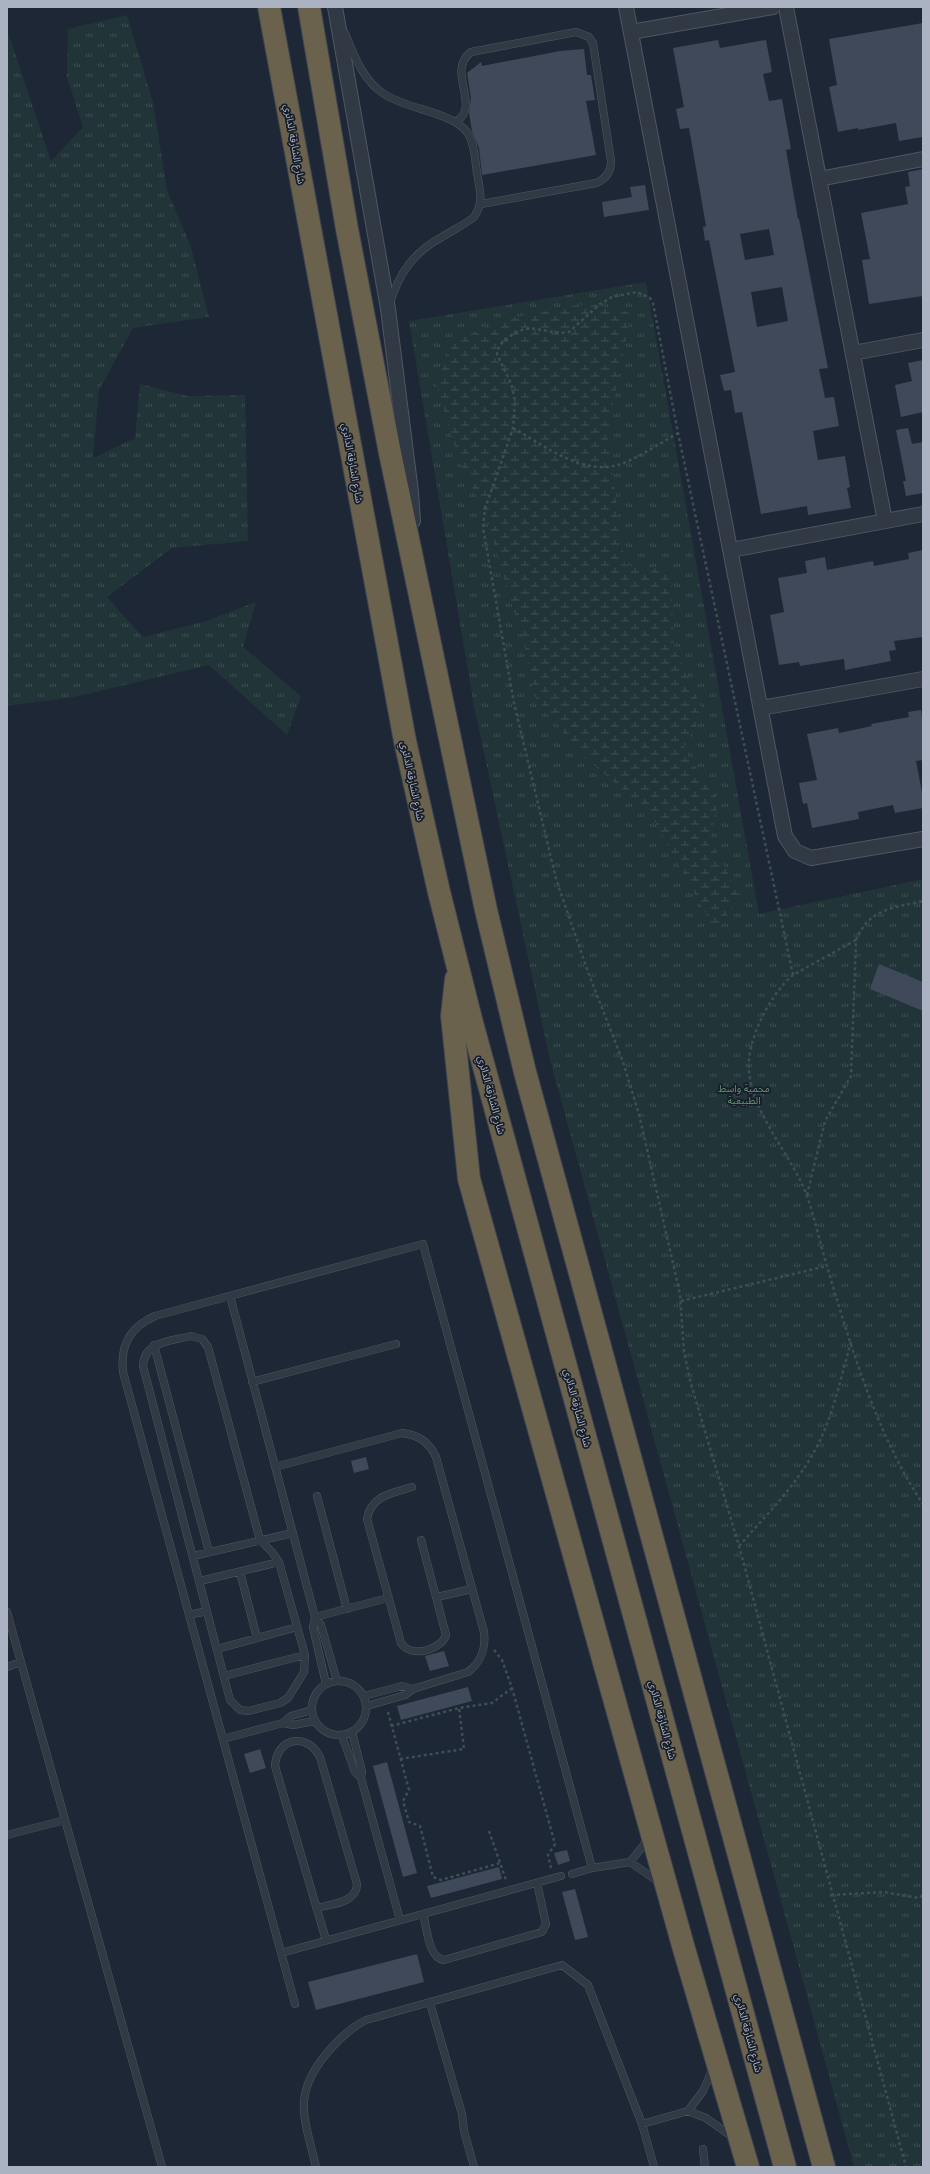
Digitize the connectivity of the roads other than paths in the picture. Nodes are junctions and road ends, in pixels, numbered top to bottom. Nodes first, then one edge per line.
1 (270, 7) edge
2 (309, 7) edge
3 (626, 7) edge
4 (773, 7) edge
5 (786, 7) edge
6 (336, 9) edge
7 (631, 32) junction
8 (455, 122) junction
9 (923, 159) edge
10 (819, 179) junction
11 (481, 204) junction
12 (388, 309) junction
13 (923, 340) edge
14 (853, 353) junction
15 (923, 514) edge
16 (885, 521) junction
17 (731, 550) junction
18 (414, 563) junction
19 (923, 678) edge
20 (761, 708) junction
21 (923, 839) edge
22 (458, 968) junction
23 (230, 1296) junction
24 (396, 1344) dead end
25 (154, 1345) junction
26 (252, 1382) junction
27 (275, 1467) junction
28 (412, 1487) dead end
29 (317, 1496) dead end
30 (293, 1533) junction
31 (260, 1540) junction
32 (421, 1540) dead end
33 (209, 1552) junction
34 (193, 1556) junction
35 (278, 1562) junction
36 (240, 1572) junction
37 (200, 1581) junction
38 (472, 1589) junction
39 (437, 1597) junction
40 (388, 1598) junction
41 (347, 1609) junction
42 (207, 1611) junction
43 (7, 1612) edge
44 (189, 1615) junction
45 (315, 1617) junction
46 (297, 1627) junction
47 (257, 1638) junction
48 (217, 1649) junction
49 (305, 1655) junction
50 (21, 1662) junction
51 (7, 1667) edge
52 (224, 1676) junction
53 (337, 1681) junction
54 (326, 1684) junction
55 (413, 1689) junction
56 (364, 1696) junction
57 (367, 1706) junction
58 (312, 1710) junction
59 (315, 1721) junction
60 (283, 1723) junction
61 (352, 1732) junction
62 (342, 1736) junction
63 (223, 1739) junction
64 (361, 1778) junction
65 (65, 1820) junction
66 (650, 1830) junction
67 (7, 1834) edge
68 (630, 1862) junction
69 (592, 1868) junction
70 (572, 1874) dead end
71 (561, 1876) dead end
72 (537, 1883) junction
73 (666, 1888) junction
74 (317, 1908) junction
75 (423, 1914) junction
76 (400, 1920) junction
77 (326, 1940) junction
78 (281, 1953) junction
79 (430, 2003) junction
80 (295, 2004) dead end
81 (717, 2062) junction
82 (688, 2111) junction
83 (642, 2124) junction
84 (740, 2141) junction
85 (703, 2149) dead end
86 (162, 2167) edge
87 (316, 2167) edge
88 (474, 2167) edge
89 (654, 2167) edge
90 (705, 2167) edge
91 (748, 2167) edge
92 (785, 2167) edge
93 (824, 2167) edge

1 - 22 highway, شارع الشارقة الدائري
2 - 18 highway
3 - 7 street
4 - 7 street
5 - 10 street
6 - 8 lane
6 - 12 street
7 - 17 street
8 - 11 lane
8 - 11 lane
9 - 10 street
10 - 14 street
11 - 12 lane
12 - 18 street
13 - 14 street
14 - 16 street
15 - 16 street
16 - 17 street
17 - 20 street
18 - 93 highway
19 - 20 street
20 - 21 street
22 - 66 highway
22 - 92 highway, شارع الشارقة الدائري
23 - 26 lane
23 - 44 lane
23 - 69 lane
24 - 26 lane
25 - 31 lane
25 - 33 lane
25 - 34 lane
26 - 27 lane
27 - 30 lane
27 - 38 lane
28 - 40 lane
29 - 41 lane
30 - 31 lane
30 - 45 lane
31 - 33 lane
31 - 35 lane
32 - 39 lane
33 - 34 lane
34 - 37 lane
35 - 36 lane
35 - 46 lane
36 - 37 lane
36 - 47 lane
37 - 42 lane
38 - 39 lane
38 - 55 lane
39 - 40 lane
40 - 41 lane
41 - 45 lane
42 - 44 lane
42 - 48 lane
43 - 50 lane
44 - 63 lane
45 - 53 lane
45 - 54 lane
46 - 47 lane
46 - 49 lane
47 - 48 lane
48 - 52 lane
49 - 52 lane
49 - 52 lane
50 - 51 lane
50 - 65 lane
53 - 54 lane
53 - 56 lane
54 - 58 lane
55 - 56 lane
55 - 57 lane
56 - 57 lane
57 - 61 lane
58 - 59 lane
58 - 60 lane
59 - 60 lane
59 - 62 lane
60 - 63 lane
61 - 62 lane
61 - 64 lane
62 - 64 lane
63 - 78 lane
64 - 76 lane
65 - 67 lane
65 - 86 lane
66 - 68 lane
66 - 73 highway
68 - 69 lane
68 - 73 lane
69 - 70 lane
71 - 72 lane
72 - 75 lane
72 - 75 lane
73 - 81 highway
74 - 74 lane
74 - 77 lane
75 - 76 lane
76 - 77 lane
77 - 78 lane
78 - 80 lane
79 - 83 lane
79 - 87 lane
79 - 88 lane
81 - 82 lane
81 - 84 highway
82 - 83 lane
82 - 84 lane
83 - 89 lane
84 - 91 highway
85 - 90 lane

